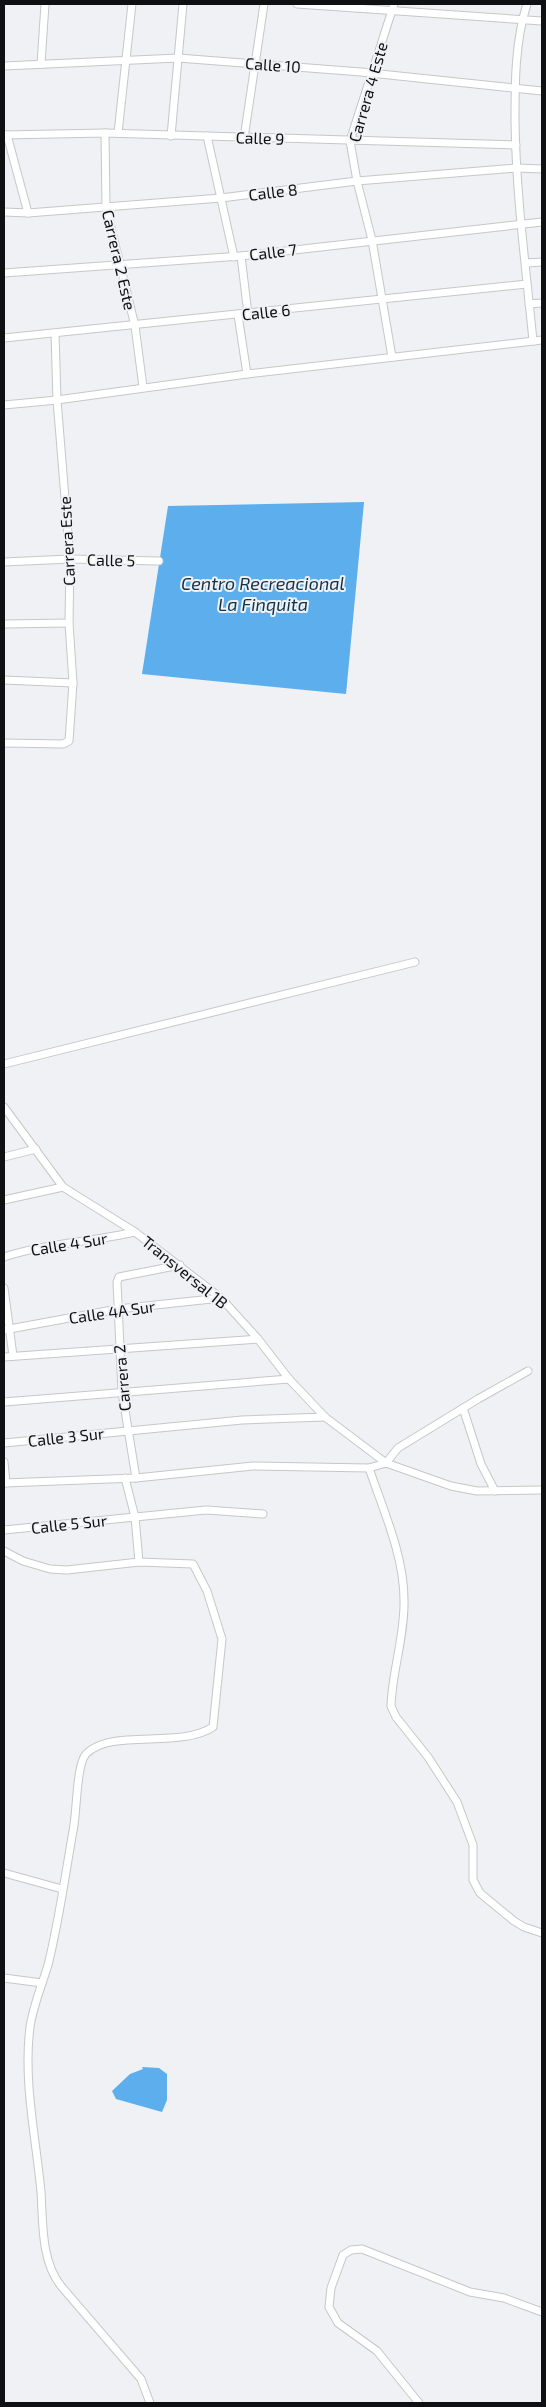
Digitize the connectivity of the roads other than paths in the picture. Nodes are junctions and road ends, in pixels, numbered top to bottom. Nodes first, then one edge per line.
1 (45, 4) edge
2 (132, 4) edge
3 (183, 4) edge
4 (264, 4) edge
5 (297, 4) edge
6 (527, 4) edge
7 (393, 7) edge
8 (522, 20) junction
9 (542, 22) edge
10 (178, 58) junction
11 (126, 61) junction
12 (41, 64) junction
13 (254, 64) junction
14 (4, 66) edge
15 (371, 73) junction
16 (515, 88) junction
17 (542, 91) edge
18 (105, 133) junction
19 (118, 134) junction
20 (5, 135) edge
21 (171, 136) junction
22 (207, 136) junction
23 (244, 138) junction
24 (350, 141) junction
25 (516, 146) junction
26 (517, 168) junction
27 (542, 169) edge
28 (357, 181) junction
29 (221, 198) junction
30 (106, 207) junction
31 (4, 212) edge
32 (28, 213) junction
33 (542, 222) edge
34 (520, 224) junction
35 (372, 240) junction
36 (238, 256) junction
37 (542, 262) edge
38 (526, 263) junction
39 (119, 265) junction
40 (4, 273) edge
41 (528, 284) junction
42 (383, 299) junction
43 (542, 303) edge
44 (529, 304) junction
45 (248, 314) junction
46 (238, 315) junction
47 (134, 326) junction
48 (56, 333) junction
49 (4, 338) edge
50 (542, 340) edge
51 (533, 341) junction
52 (392, 357) junction
53 (246, 374) junction
54 (143, 387) junction
55 (57, 400) junction
56 (4, 404) edge
57 (70, 559) junction
58 (159, 561) dead end
59 (4, 562) edge
60 (69, 623) junction
61 (4, 624) edge
62 (4, 680) edge
63 (73, 683) junction
64 (4, 743) edge
65 (415, 962) dead end
66 (4, 1064) edge
67 (4, 1108) edge
68 (36, 1149) junction
69 (4, 1157) edge
70 (63, 1188) junction
71 (4, 1200) edge
72 (135, 1232) junction
73 (4, 1257) edge
74 (180, 1265) junction
75 (4, 1288) edge
76 (221, 1298) junction
77 (118, 1309) junction
78 (7, 1329) edge
79 (258, 1339) junction
80 (119, 1349) junction
81 (13, 1356) junction
82 (4, 1357) edge
83 (528, 1371) dead end
84 (289, 1378) junction
85 (122, 1392) junction
86 (4, 1402) edge
87 (463, 1408) junction
88 (325, 1417) junction
89 (127, 1431) junction
90 (4, 1443) edge
91 (4, 1462) edge
92 (386, 1463) junction
93 (369, 1468) junction
94 (125, 1478) junction
95 (136, 1478) junction
96 (5, 1483) edge
97 (542, 1490) edge
98 (495, 1491) junction
99 (262, 1514) dead end
100 (135, 1518) junction
101 (4, 1530) edge
102 (4, 1551) edge
103 (138, 1562) junction
104 (4, 1873) edge
105 (62, 1889) junction
106 (542, 1932) edge
107 (4, 1978) edge
108 (42, 1983) junction
109 (542, 2312) edge
110 (150, 2403) edge
111 (419, 2403) edge

1 - 12 street
2 - 11 street
3 - 10 street
4 - 13 street
5 - 7 street
6 - 8 street
7 - 8 street
7 - 15 street, Carrera 4 Este
8 - 9 street
8 - 16 street
10 - 11 street, Calle 10
10 - 13 street, Calle 10
10 - 21 street
11 - 12 street, Calle 10
11 - 19 street
12 - 14 street, Calle 10
13 - 15 street, Calle 10
13 - 23 street
15 - 16 street, Calle 10
15 - 24 street, Carrera 4 Este
16 - 17 street, Calle 10
16 - 25 street
18 - 19 street, Calle 9
18 - 20 street, Calle 9
18 - 30 street, Carrera 2 Este
19 - 21 street, Calle 9
20 - 32 street
21 - 22 street, Calle 9
22 - 23 street, Calle 9
22 - 29 street
23 - 24 street, Calle 9
24 - 25 street, Calle 9
24 - 28 street, Carrera 4 Este
25 - 26 street
26 - 27 street, Calle 8
26 - 28 street, Calle 8
26 - 34 street
28 - 29 street, Calle 8
28 - 35 street, Carrera 4 Este
29 - 30 street, Calle 8
29 - 36 street
30 - 32 street, Calle 8
30 - 39 street, Carrera 2 Este
31 - 32 street, Calle 8
33 - 34 street, Calle 7
34 - 35 street, Calle 7
34 - 38 street
35 - 36 street, Calle 7
35 - 42 street, Carrera 4 Este
36 - 39 street, Calle 7
36 - 45 street
37 - 38 street
38 - 41 street
39 - 40 street, Calle 7
39 - 47 street, Carrera 2 Este
41 - 42 street, Calle 6
41 - 44 street
42 - 45 street, Calle 6
42 - 52 street, Carrera 4 Este
43 - 44 street
44 - 51 street
45 - 46 street, Calle 6
46 - 47 street, Calle 6
46 - 53 street
47 - 48 street, Calle 6
47 - 54 street, Carrera 2 Este
48 - 49 street, Calle 6
48 - 55 street, Carrera Este
50 - 51 street
51 - 52 street
52 - 53 street
53 - 54 street
54 - 55 street
55 - 56 street
55 - 57 street, Carrera Este
57 - 58 street, Calle 5
57 - 59 street, Calle 5
57 - 60 street, Carrera Este
60 - 61 street
60 - 63 street, Carrera Este
62 - 63 street
63 - 64 street, Carrera Este
65 - 66 street
67 - 68 street, Transversal 1B
68 - 69 street
68 - 70 street, Transversal 1B
70 - 71 street
70 - 72 street, Transversal 1B
72 - 73 street, Calle 4 Sur
72 - 74 street, Transversal 1B
74 - 76 street, Transversal 1B
74 - 77 street, Carrera 2
75 - 78 street
76 - 77 street, Calle 4A Sur
76 - 79 street, Transversal 1B
77 - 78 street, Calle 4A Sur
77 - 80 street, Carrera 2
78 - 81 street
79 - 80 street
79 - 84 street, Transversal 1B
80 - 81 street
80 - 85 street, Carrera 2
81 - 82 street
83 - 87 street
84 - 85 street
84 - 88 street, Transversal 1B
85 - 86 street
85 - 89 street, Carrera 2
87 - 92 street
87 - 98 street
88 - 89 street, Calle 3 Sur
88 - 92 street, Transversal 1B
89 - 90 street, Calle 3 Sur
89 - 95 street, Carrera 2
91 - 96 street
92 - 93 street
92 - 98 street, Transversal 1B
93 - 95 street
93 - 106 street
94 - 95 street
94 - 96 street
94 - 100 street
97 - 98 street, Transversal 1B
99 - 100 street, Calle 5 Sur
100 - 101 street, Calle 5 Sur
100 - 103 street
102 - 103 street
103 - 105 street
104 - 105 street
105 - 108 street
107 - 108 street
108 - 110 street
109 - 111 street

